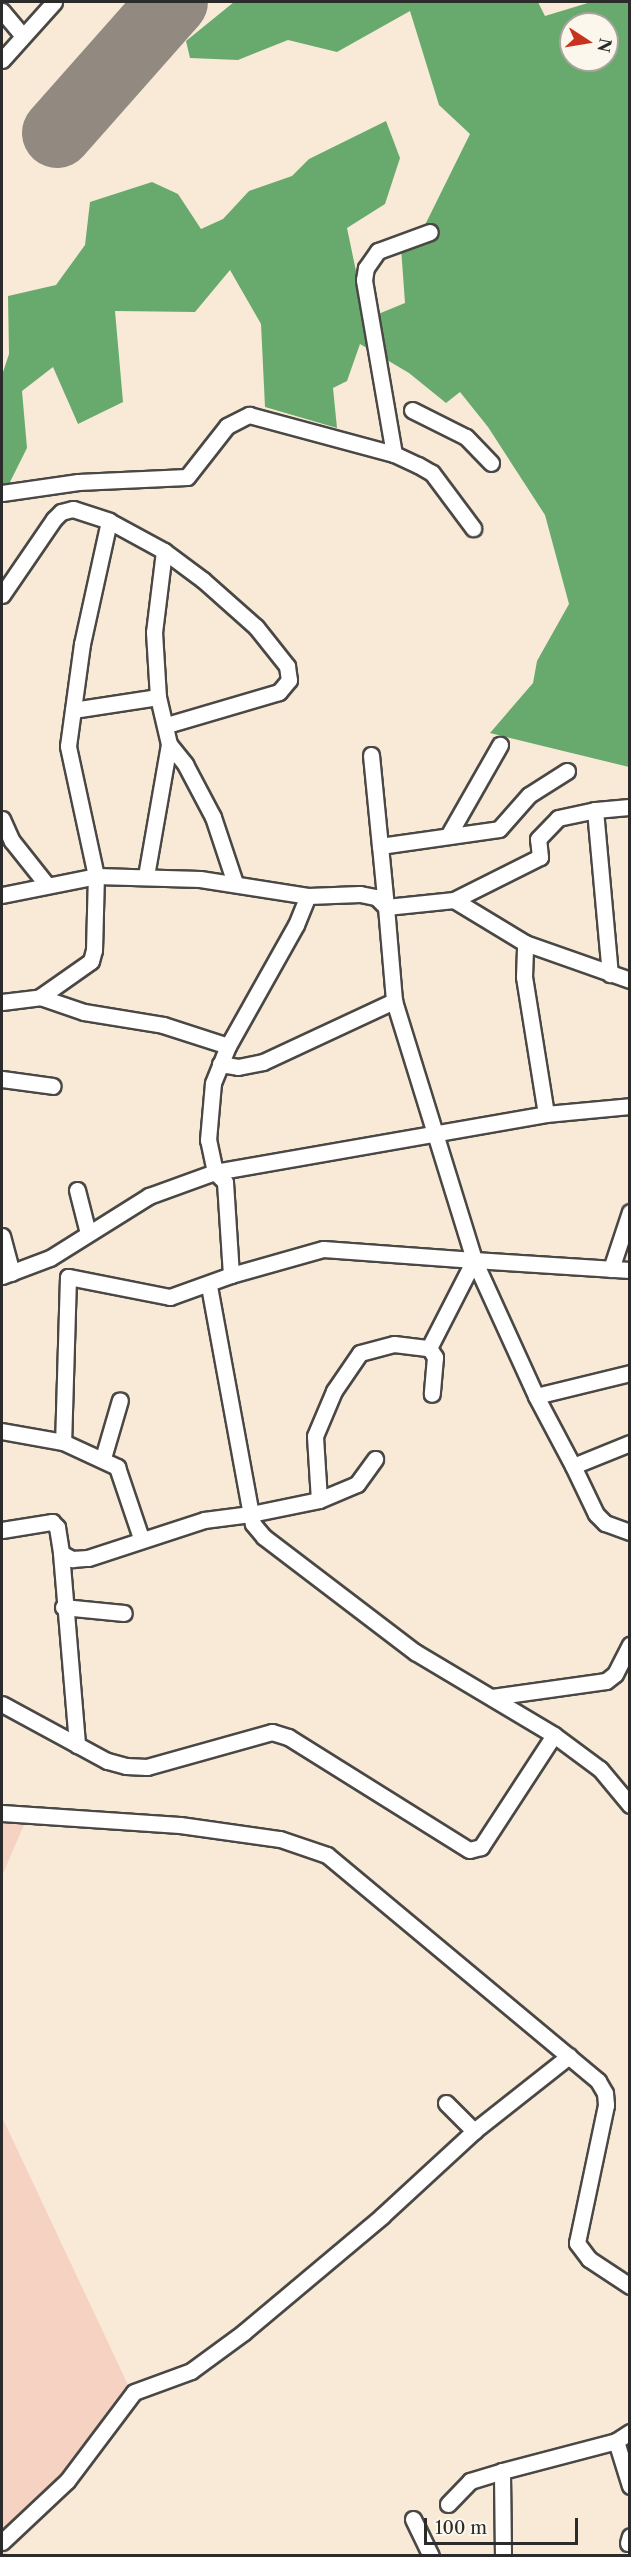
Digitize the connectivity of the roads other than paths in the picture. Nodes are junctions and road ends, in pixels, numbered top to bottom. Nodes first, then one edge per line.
1 (54, 2) edge
2 (2, 11) edge
3 (22, 35) junction
4 (2, 60) edge
5 (430, 232) dead end
6 (412, 410) dead end
7 (394, 454) junction
8 (491, 463) dead end
9 (2, 493) edge
10 (109, 521) junction
11 (473, 528) dead end
12 (164, 551) junction
13 (2, 595) edge
14 (159, 697) junction
15 (73, 710) junction
16 (167, 725) junction
17 (169, 744) junction
18 (500, 744) dead end
19 (371, 755) dead end
20 (567, 771) dead end
21 (630, 807) edge
22 (595, 810) junction
23 (2, 819) edge
24 (448, 836) junction
25 (380, 846) junction
26 (96, 876) junction
27 (146, 876) junction
28 (235, 883) junction
29 (46, 885) junction
30 (2, 895) edge
31 (308, 896) junction
32 (454, 900) junction
33 (386, 907) junction
34 (525, 943) junction
35 (610, 974) junction
36 (630, 980) edge
37 (40, 998) junction
38 (394, 1001) junction
39 (2, 1002) edge
40 (228, 1046) junction
41 (220, 1064) junction
42 (2, 1079) edge
43 (52, 1086) dead end
44 (630, 1106) edge
45 (546, 1114) junction
46 (437, 1134) junction
47 (214, 1172) junction
48 (77, 1190) dead end
49 (630, 1212) edge
50 (88, 1233) junction
51 (2, 1236) edge
52 (50, 1258) junction
53 (474, 1260) junction
54 (611, 1269) junction
55 (630, 1270) edge
56 (7, 1274) edge
57 (231, 1275) junction
58 (68, 1277) junction
59 (209, 1286) junction
60 (429, 1348) junction
61 (630, 1373) edge
62 (432, 1394) dead end
63 (536, 1396) junction
64 (120, 1400) dead end
65 (2, 1431) edge
66 (63, 1442) junction
67 (630, 1443) edge
68 (103, 1458) junction
69 (375, 1459) dead end
70 (573, 1466) junction
71 (319, 1500) junction
72 (251, 1514) junction
73 (2, 1530) edge
74 (630, 1532) edge
75 (141, 1538) junction
76 (61, 1553) junction
77 (63, 1607) junction
78 (124, 1613) dead end
79 (630, 1645) edge
80 (492, 1697) junction
81 (2, 1704) edge
82 (554, 1735) junction
83 (77, 1745) junction
84 (630, 1805) edge
85 (2, 1813) edge
86 (569, 2056) junction
87 (446, 2103) dead end
88 (474, 2131) junction
89 (630, 2286) edge
90 (630, 2432) edge
91 (616, 2441) junction
92 (502, 2470) junction
93 (630, 2486) edge
94 (448, 2504) dead end
95 (413, 2519) dead end
96 (2, 2542) edge
97 (431, 2556) edge
98 (503, 2556) edge

1 - 3 street
2 - 3 street
3 - 4 street
5 - 7 street
6 - 8 street
7 - 9 street
7 - 11 street
10 - 12 street
10 - 13 street
10 - 15 street
12 - 14 street
12 - 16 street
14 - 15 street
14 - 16 street
15 - 26 street
16 - 17 street
17 - 27 street
17 - 28 street
18 - 24 street
19 - 25 street
20 - 24 street
21 - 22 street
22 - 32 street
22 - 35 street
23 - 29 street
24 - 25 street
25 - 33 street
26 - 27 street
26 - 29 street
26 - 37 street
27 - 28 street
28 - 31 street
29 - 30 street
31 - 33 street
31 - 40 street
32 - 33 street
32 - 34 street
33 - 38 street
34 - 35 street
34 - 45 street
35 - 36 street
37 - 39 street
37 - 40 street
38 - 41 street
38 - 46 street
40 - 41 street
41 - 47 street
42 - 43 street
44 - 45 street
45 - 46 street
46 - 47 street
46 - 53 street
47 - 50 street
47 - 57 street
48 - 50 street
49 - 54 street
50 - 52 street
51 - 56 street
52 - 56 street
52 - 58 street
53 - 54 street
53 - 57 street
53 - 60 street
53 - 63 street
54 - 55 street
57 - 59 street
58 - 59 street
58 - 66 street
59 - 72 street
60 - 62 street
60 - 71 street
61 - 63 street
63 - 70 street
64 - 68 street
65 - 66 street
66 - 68 street
67 - 70 street
68 - 75 street
69 - 71 street
70 - 74 street
71 - 72 street
72 - 75 street
72 - 80 street
73 - 76 street
75 - 76 street
76 - 77 street
77 - 78 street
77 - 83 street
79 - 80 street
80 - 82 street
81 - 83 street
82 - 83 street
82 - 84 street
85 - 86 street
86 - 88 street
86 - 89 street
87 - 88 street
88 - 96 street
90 - 91 street
91 - 92 street
91 - 93 street
92 - 94 street
92 - 98 street
95 - 97 street

